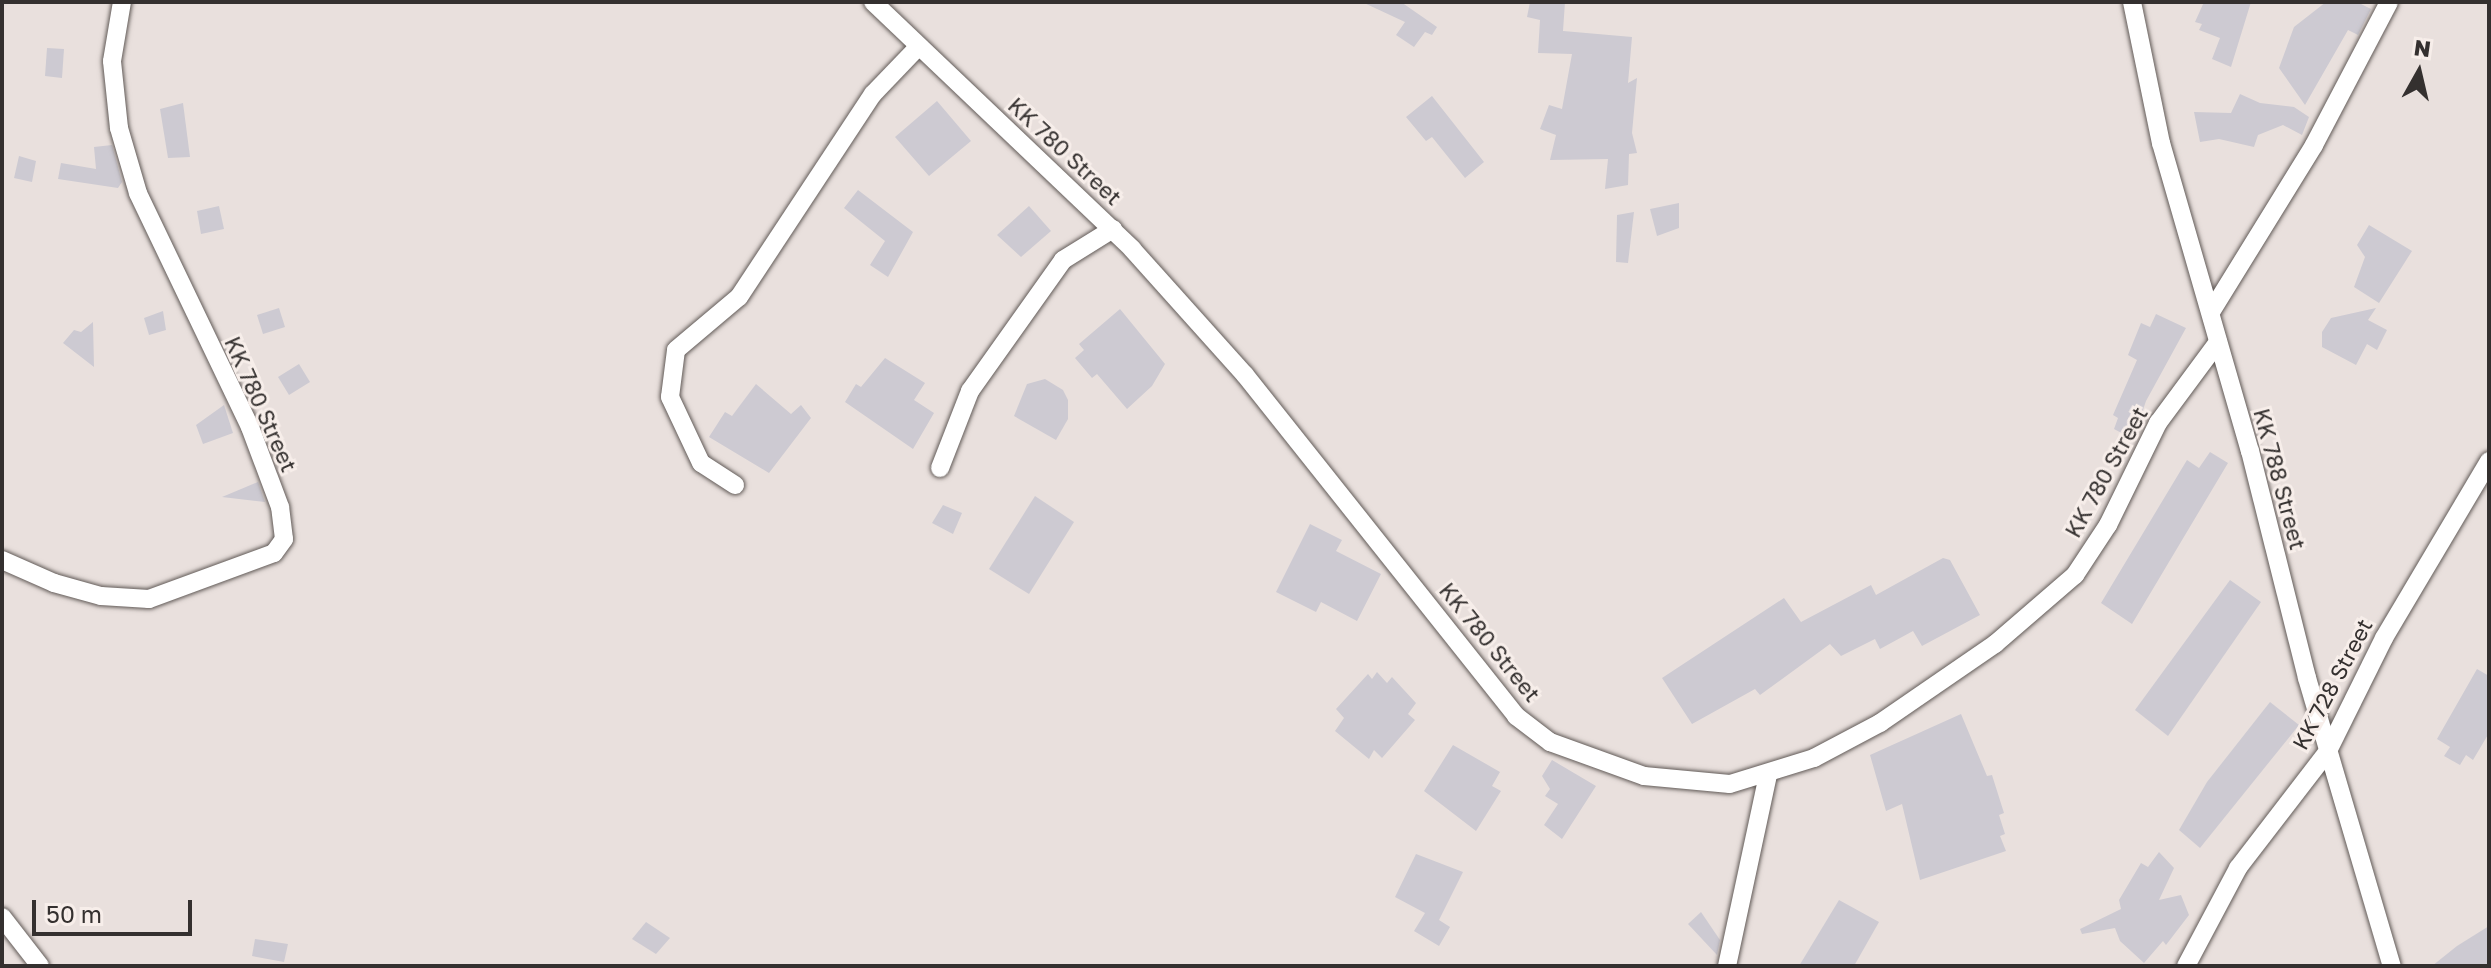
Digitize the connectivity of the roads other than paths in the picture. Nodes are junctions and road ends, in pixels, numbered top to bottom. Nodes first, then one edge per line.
1 (122, 2) edge
2 (873, 2) edge
3 (2132, 2) edge
4 (2389, 2) edge
5 (919, 46) junction
6 (1113, 229) junction
7 (2211, 312) junction
8 (2218, 342) junction
9 (2489, 461) edge
10 (940, 468) dead end
11 (735, 485) dead end
12 (2, 560) edge
13 (2328, 751) junction
14 (1768, 775) junction
15 (2, 917) edge
16 (40, 966) edge
17 (1727, 966) edge
18 (2186, 966) edge
19 (2392, 966) edge

1 - 12 street, KK 780 Street
2 - 5 street, KK 780 Street
3 - 7 street, KK 788 Street
4 - 7 street
5 - 6 street, KK 780 Street
5 - 11 street
6 - 10 street
6 - 14 street, KK 780 Street
7 - 8 street, KK 788 Street
8 - 13 street, KK 788 Street
8 - 14 street, KK 780 Street
9 - 13 street, KK 728 Street
13 - 18 street, KK 728 Street
13 - 19 street, KK 788 Street
14 - 17 street
15 - 16 street

